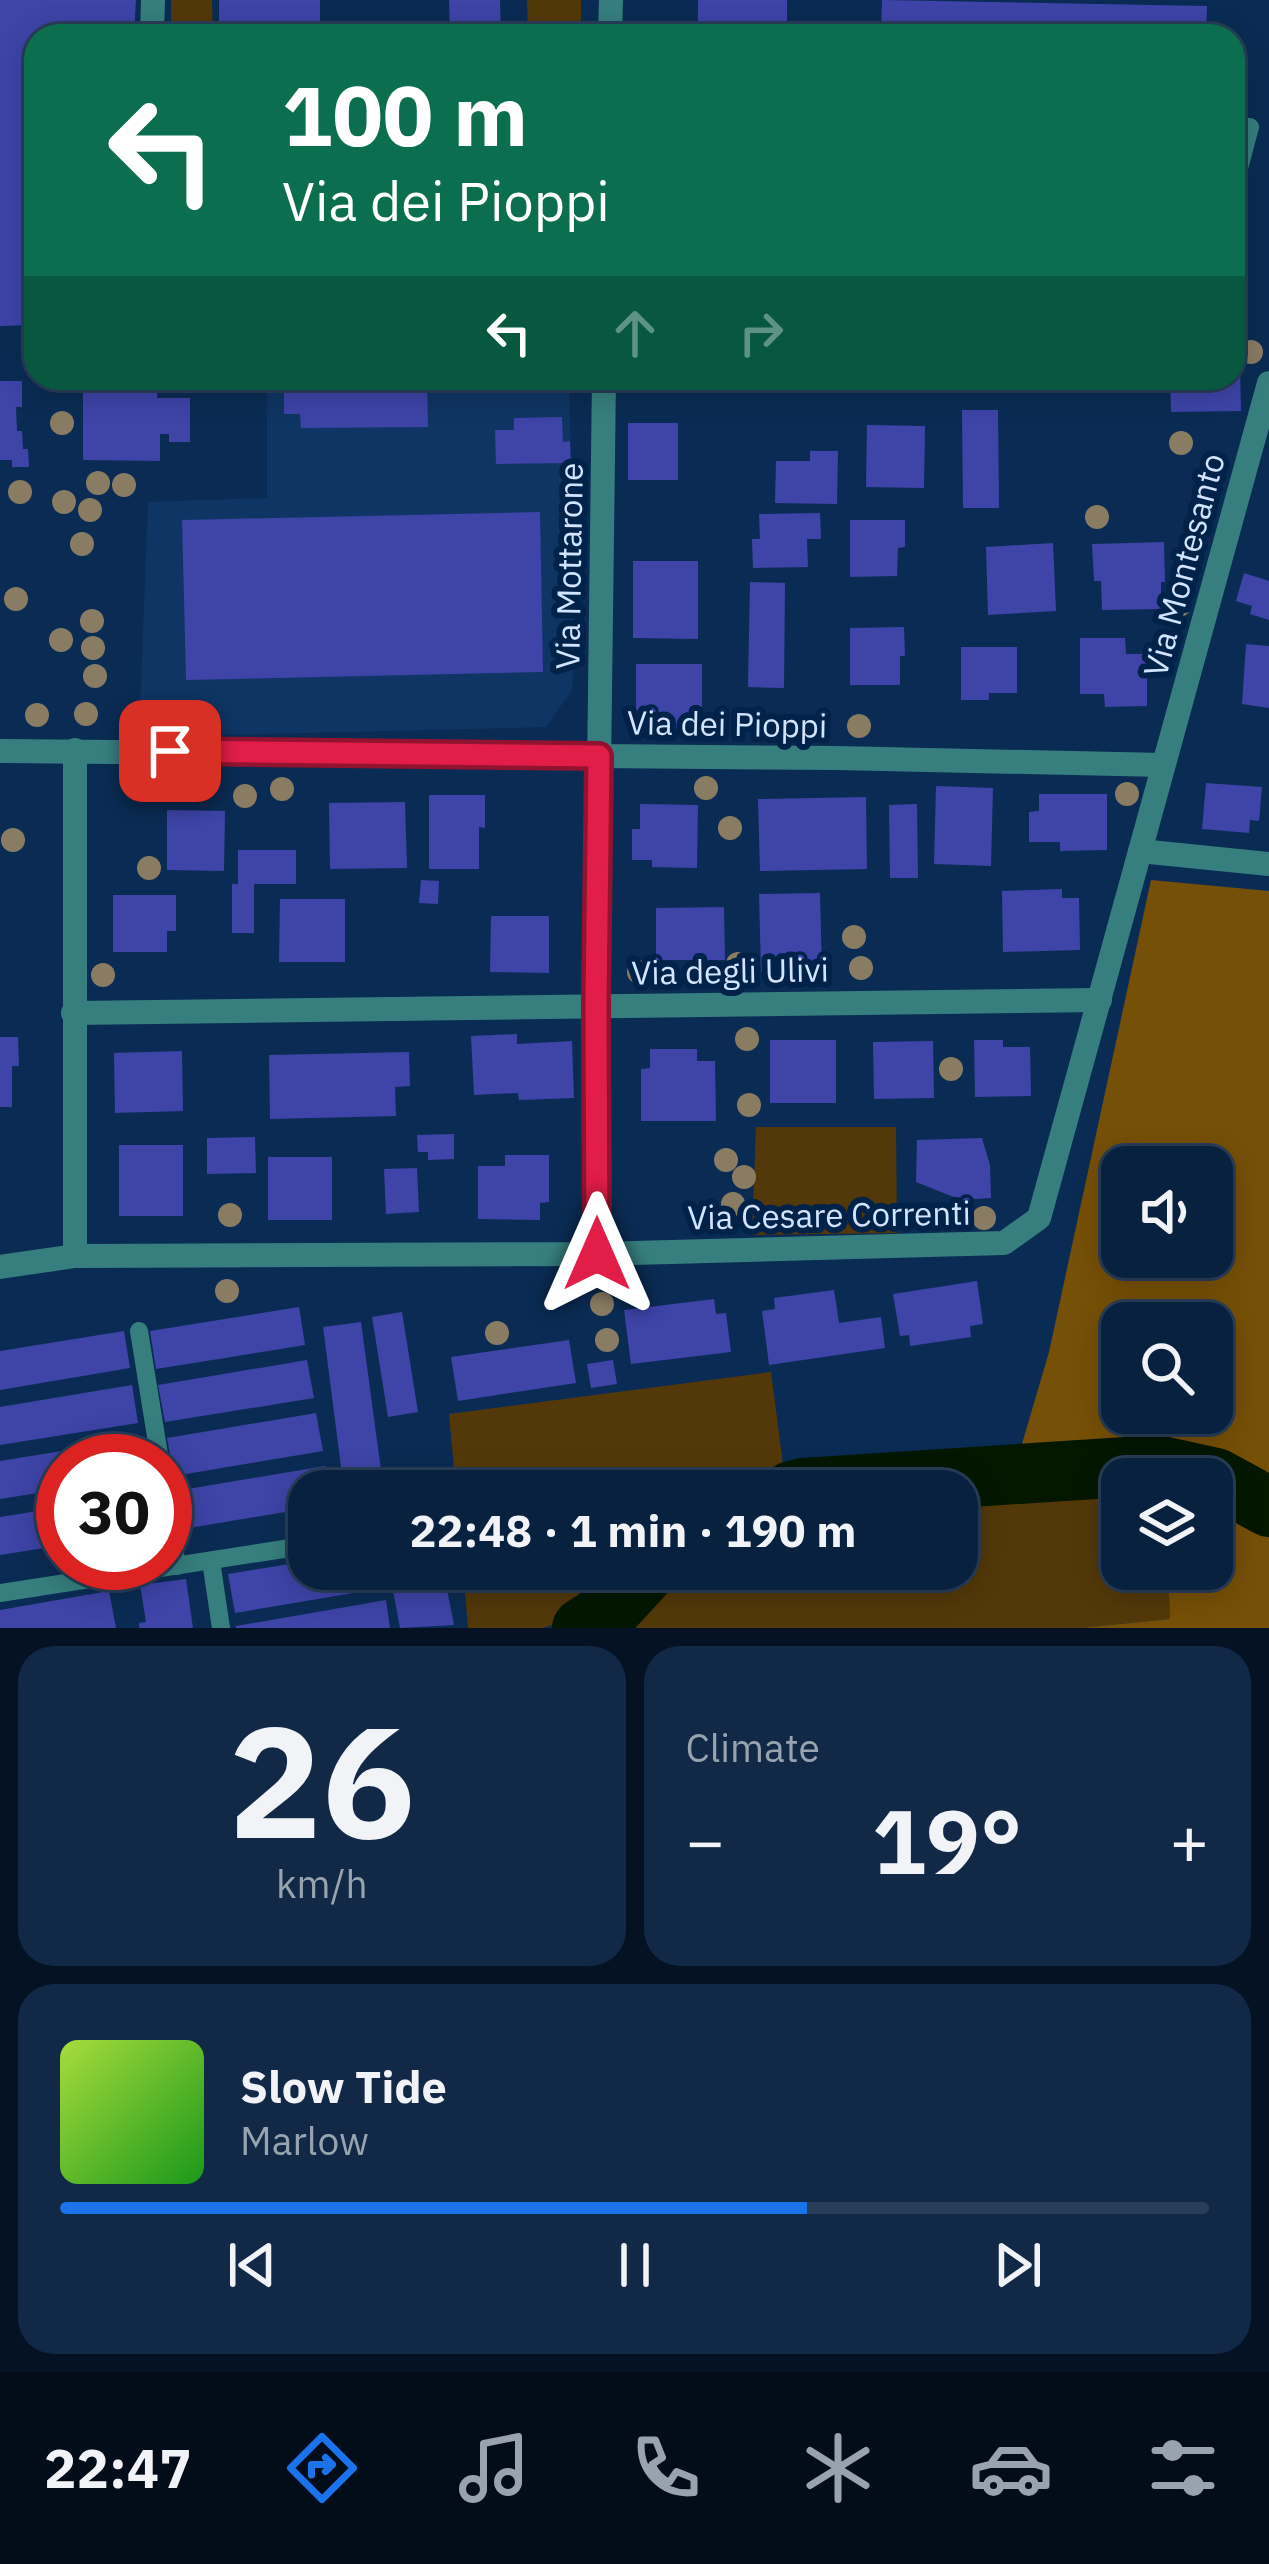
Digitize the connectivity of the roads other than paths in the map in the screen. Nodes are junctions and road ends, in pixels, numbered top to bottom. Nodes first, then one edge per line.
1 (1269, 383) edge
2 (604, 390) edge
3 (75, 750) junction
4 (0, 751) edge
5 (599, 756) junction
6 (1163, 765) junction
7 (1140, 851) junction
8 (1269, 864) edge
9 (1100, 1000) junction
10 (596, 1005) junction
11 (73, 1013) junction
12 (597, 1254) junction
13 (75, 1256) junction
14 (0, 1267) edge
15 (139, 1331) dead end
16 (156, 1434) edge
17 (288, 1548) edge
18 (212, 1561) junction
19 (192, 1564) edge
20 (36, 1588) edge
21 (0, 1593) edge
22 (221, 1628) edge

1 - 6 street, Via Montesanto
2 - 5 street, Via Mottarone
3 - 4 street, Via dei Pioppi
3 - 5 street, Via dei Pioppi
3 - 11 street
5 - 6 street, Via dei Pioppi
5 - 10 street, Via Mottarone
6 - 7 street, Via Cesare Correnti
7 - 8 street
7 - 9 street, Via Cesare Correnti
9 - 10 street, Via degli Ulivi
9 - 12 street, Via Cesare Correnti
10 - 11 street, Via degli Ulivi
10 - 12 street, Via Mottarone
11 - 13 street
12 - 13 street, Via Cesare Correnti
13 - 14 street, Via Cesare Correnti
15 - 16 lane
17 - 18 lane
18 - 19 lane
18 - 22 lane
20 - 21 lane

